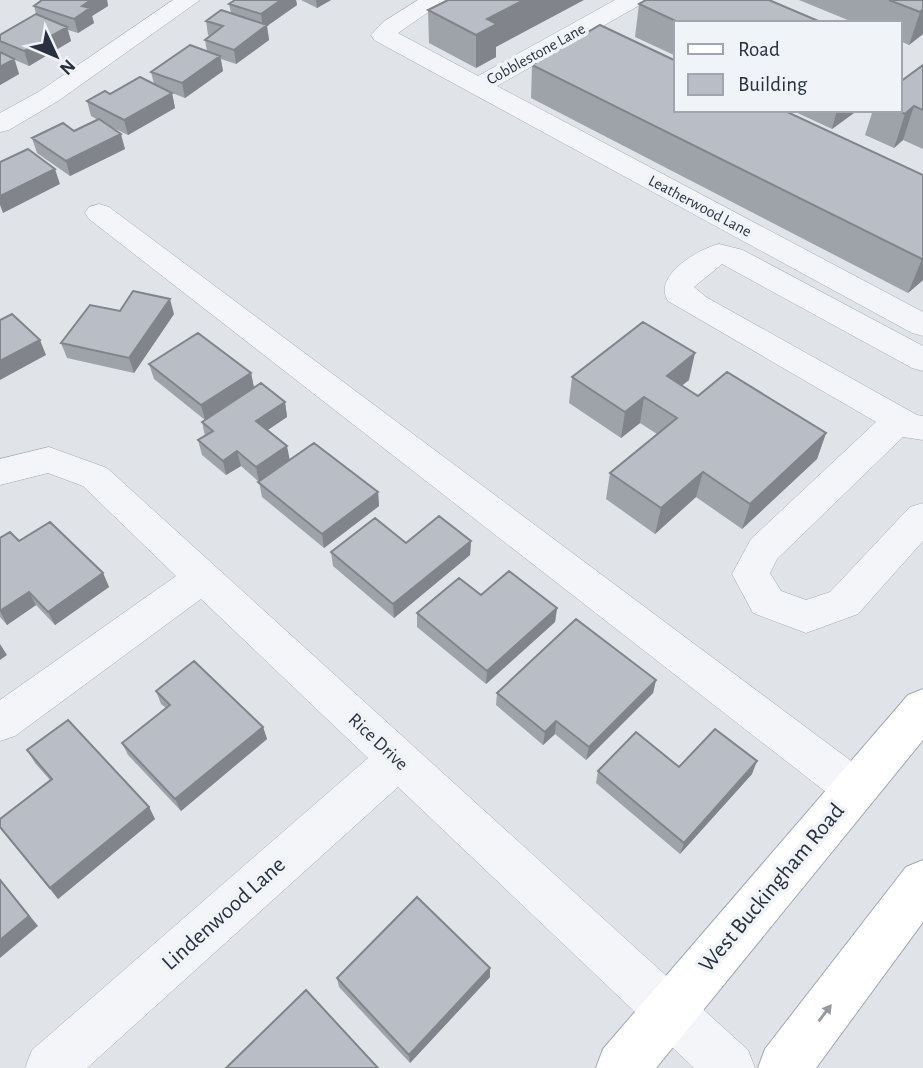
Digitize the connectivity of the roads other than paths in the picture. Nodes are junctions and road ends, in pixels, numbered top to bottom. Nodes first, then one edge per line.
1 (188, 0) edge
2 (434, 0) edge
3 (632, 0) edge
4 (476, 87) junction
5 (0, 124) edge
6 (99, 213) dead end
7 (923, 325) edge
8 (923, 360) edge
9 (911, 424) edge
10 (4, 470) edge
11 (923, 517) edge
12 (202, 578) junction
13 (923, 708) edge
14 (0, 723) edge
15 (397, 760) junction
16 (855, 789) junction
17 (923, 883) edge
18 (668, 1012) junction
19 (50, 1068) edge
20 (622, 1068) edge
21 (730, 1068) edge
22 (784, 1068) edge

1 - 5 street
2 - 4 street, Leatherwood Lane
3 - 4 street, Cobblestone Lane
4 - 7 street, Leatherwood Lane
6 - 16 street
8 - 9 street
9 - 11 street
10 - 12 street, Rice Drive
12 - 14 street
12 - 15 street, Rice Drive
13 - 16 main road, West Buckingham Road
15 - 18 street, Rice Drive
15 - 19 street, Lindenwood Lane
16 - 18 main road, West Buckingham Road
22 -> 17 main road
18 - 20 main road, West Buckingham Road
18 - 21 street, Rice Drive

